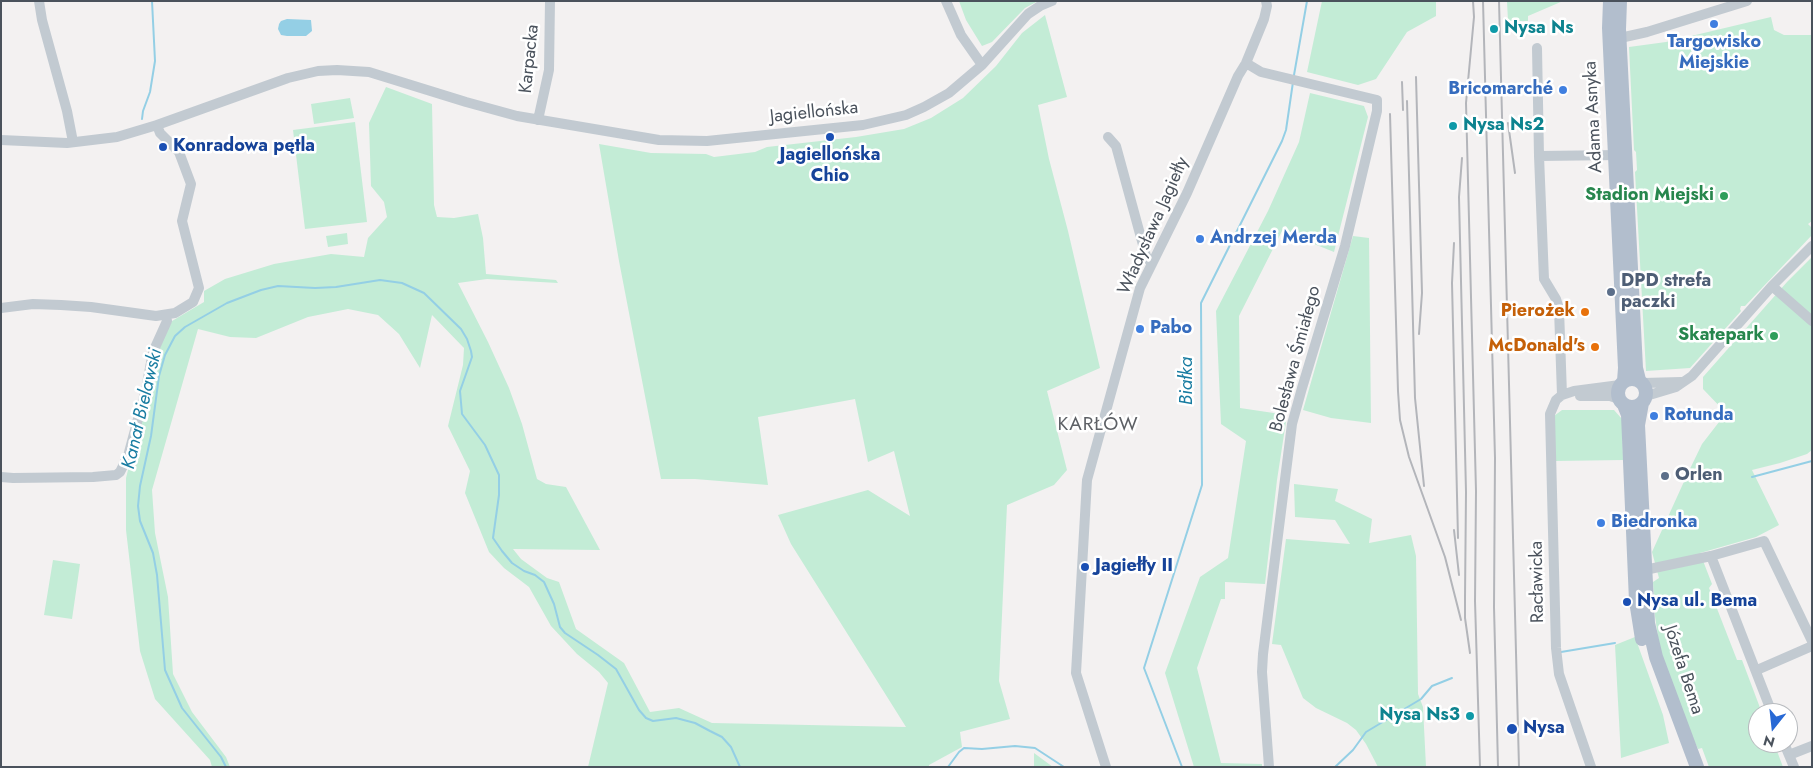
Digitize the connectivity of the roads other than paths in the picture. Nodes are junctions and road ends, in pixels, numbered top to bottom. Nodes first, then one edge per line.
1 (39, 1) edge
2 (550, 1) edge
3 (946, 1) edge
4 (1052, 1) edge
5 (1266, 1) edge
6 (1610, 1) edge
7 (1620, 1) edge
8 (1747, 1) edge
9 (1620, 38) junction
10 (1537, 48) dead end
11 (1246, 63) junction
12 (982, 65) junction
13 (538, 120) junction
14 (157, 125) junction
15 (1108, 137) dead end
16 (1, 140) edge
17 (73, 142) junction
18 (1620, 155) junction
19 (1539, 156) junction
20 (1812, 246) edge
21 (1152, 264) junction
22 (1772, 286) junction
23 (1, 308) edge
24 (166, 316) junction
25 (1812, 321) edge
26 (1642, 391) junction
27 (1622, 392) junction
28 (1562, 395) junction
29 (1, 477) edge
30 (1711, 556) junction
31 (1640, 571) junction
32 (1812, 641) edge
33 (1812, 646) edge
34 (1757, 670) junction
35 (1769, 703) edge
36 (1812, 746) edge
37 (1789, 755) joint
38 (1106, 767) edge
39 (1269, 767) edge
40 (1591, 767) edge
41 (1687, 767) edge
42 (1697, 767) edge
43 (1794, 767) edge

1 - 17 street
2 - 13 street, Karpacka
3 - 12 street
4 - 12 street, Jagiellońska
5 - 11 street, Władysława Jagiełły
6 - 18 main road, Adama Asnyka
7 - 9 main road, Adama Asnyka
8 - 9 street
9 - 18 main road, Adama Asnyka
10 - 19 street, Racławicka
11 - 21 street, Władysława Jagiełły
11 - 39 street, Bolesława Śmiałego
12 - 13 street, Jagiellońska
13 - 14 street, Jagiellońska
14 - 17 street, Jagiellońska
14 - 24 street
15 - 21 street
16 - 17 street, Jagiellońska
18 - 19 street
18 - 26 main road, Adama Asnyka
18 - 27 main road, Adama Asnyka
19 - 28 street, Racławicka
20 - 22 street
21 - 38 street, Władysława Jagiełły
22 - 25 street
22 - 26 street
23 - 24 street
24 - 29 street
26 - 27 main road
26 - 27 main road
26 - 31 main road, Józefa Bema
27 - 28 street
27 - 31 main road, Józefa Bema
28 - 40 street, Racławicka
30 - 31 street
30 - 32 street
30 - 34 street
31 - 41 main road, Józefa Bema
31 - 42 main road, Józefa Bema
33 - 34 street
34 - 35 street
36 - 37 street
37 - 43 street

